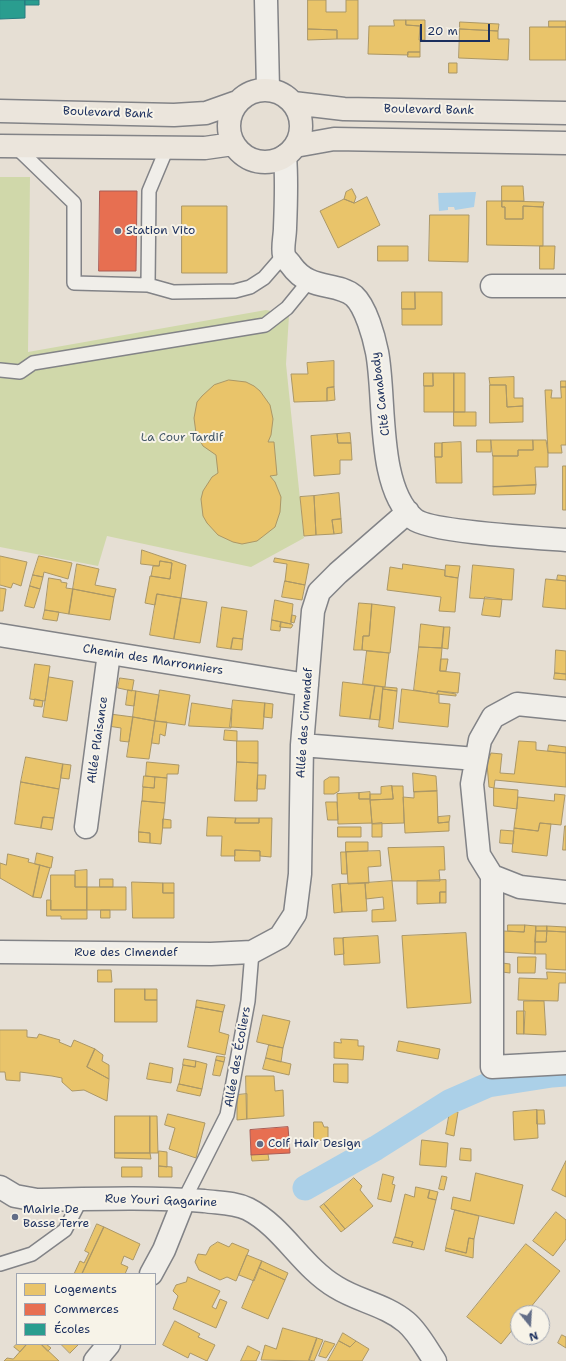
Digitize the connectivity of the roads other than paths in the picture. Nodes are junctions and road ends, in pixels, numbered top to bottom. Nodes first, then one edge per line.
1 (266, 0) edge
2 (268, 90) junction
3 (237, 102) junction
4 (293, 103) junction
5 (0, 111) edge
6 (566, 113) edge
7 (566, 143) edge
8 (233, 144) junction
9 (7, 146) edge
10 (167, 148) junction
11 (290, 151) junction
12 (284, 255) junction
13 (309, 281) junction
14 (148, 285) junction
15 (492, 286) dead end
16 (566, 286) edge
17 (0, 370) edge
18 (408, 512) junction
19 (566, 540) edge
20 (0, 635) edge
21 (109, 653) junction
22 (307, 685) junction
23 (566, 709) edge
24 (302, 745) junction
25 (476, 758) junction
26 (86, 827) dead end
27 (492, 876) junction
28 (566, 892) edge
29 (0, 952) edge
30 (252, 952) junction
31 (566, 1063) edge
32 (0, 1187) edge
33 (82, 1200) junction
34 (184, 1200) junction
35 (0, 1264) edge
36 (152, 1273) edge
37 (108, 1345) edge
38 (95, 1361) edge
39 (435, 1361) edge

1 - 2 street
2 - 3 main road
2 - 4 main road
3 - 5 main road, Boulevard Bank
3 - 8 main road
4 - 6 main road, Boulevard Bank
4 - 11 main road
7 - 11 main road
8 - 10 main road
8 - 11 main road
9 - 10 main road
9 - 14 lane
10 - 14 lane
11 - 12 street
12 - 13 street, Cité Canabady
12 - 14 lane
13 - 17 lane
13 - 18 street, Cité Canabady
15 - 16 street
18 - 19 street, Cité Canabady
18 - 22 street, Allée des Cimendef
20 - 21 street, Chemin des Marronniers
21 - 22 street, Chemin des Marronniers
21 - 26 street, Allée Plaisance
22 - 24 street, Allée des Cimendef
23 - 25 street
24 - 25 street
24 - 30 street, Allée des Cimendef
25 - 27 street
27 - 28 street
27 - 31 street
29 - 30 street, Rue des Cimendef
30 - 34 lane, Allée des Écoliers
32 - 33 street, Rue Youri Gagarine
33 - 34 street, Rue Youri Gagarine
33 - 35 lane
34 - 36 street
34 - 39 street, Rue Youri Gagarine
37 - 38 street

